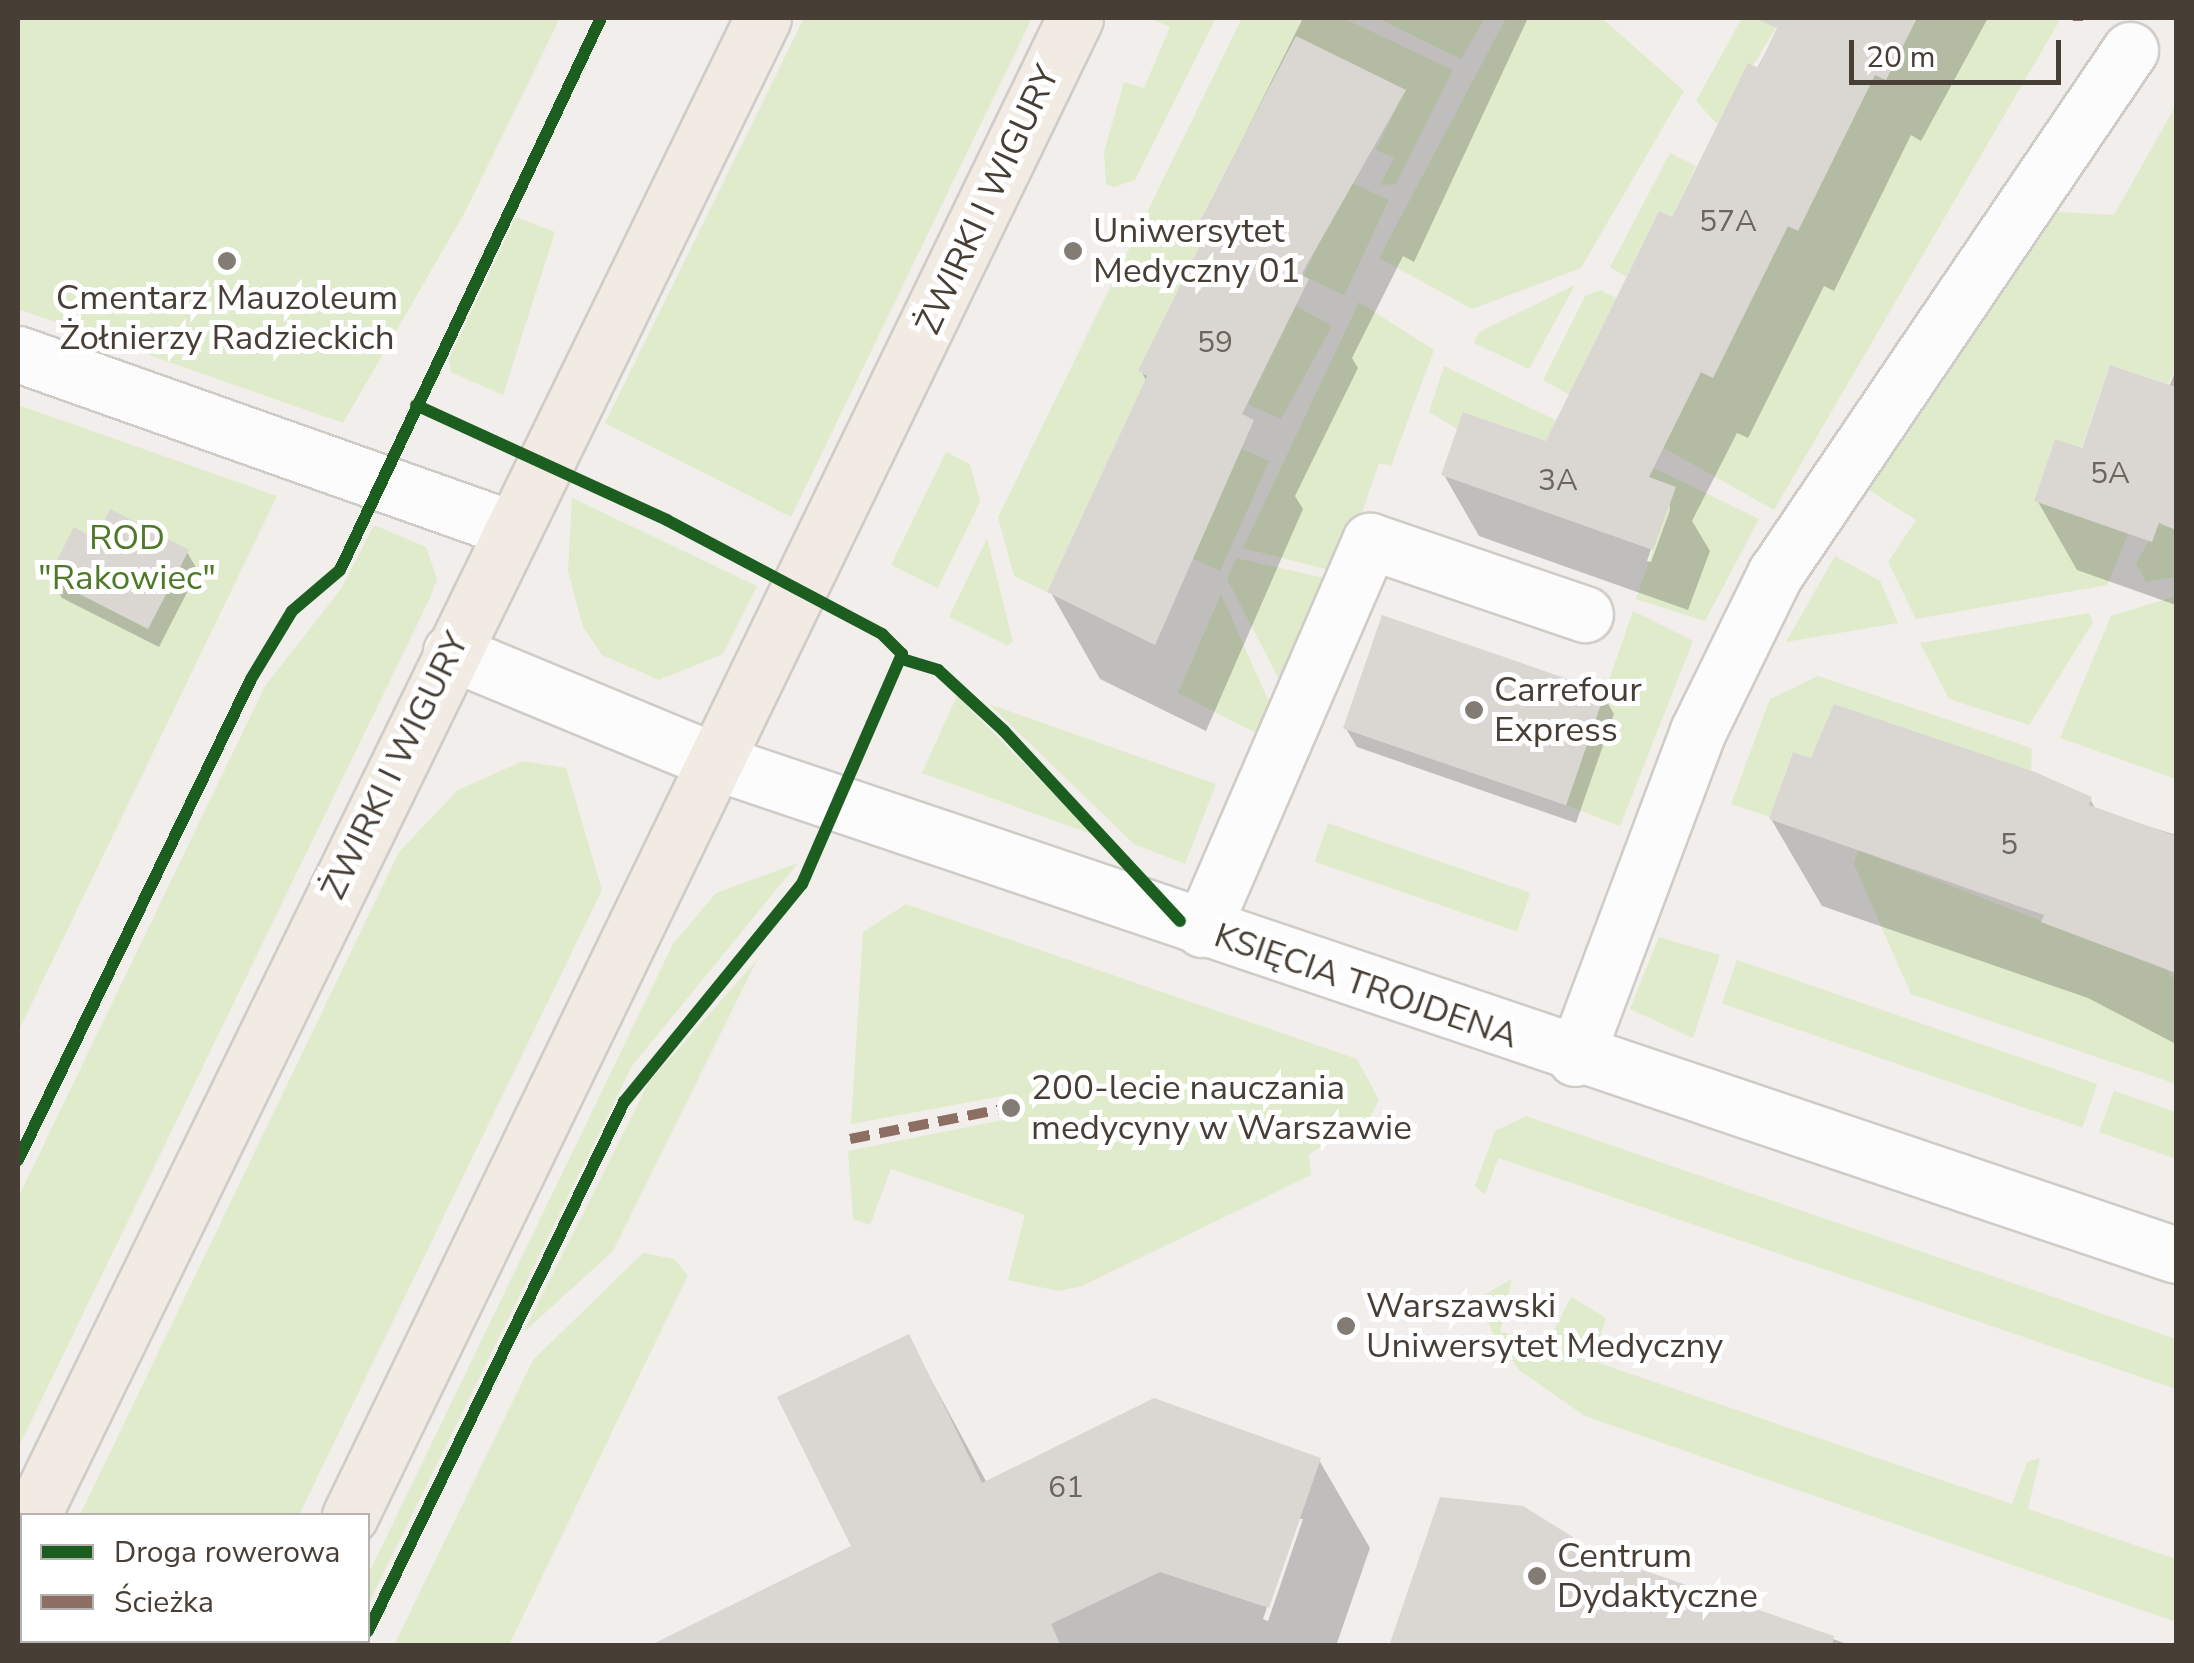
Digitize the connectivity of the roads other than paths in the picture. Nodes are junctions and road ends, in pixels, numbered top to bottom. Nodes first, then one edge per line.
1 (763, 18) edge
2 (1076, 18) edge
3 (2130, 50) dead end
4 (18, 354) edge
5 (509, 528) junction
6 (1584, 614) dead end
7 (451, 652) junction
8 (716, 762) junction
9 (1202, 929) junction
10 (1575, 1058) junction
11 (2176, 1255) edge
12 (33, 1513) edge
13 (351, 1513) edge

1 - 5 main road, ŻWIRKI I WIGURY
2 - 8 main road, ŻWIRKI I WIGURY
3 - 10 street
4 - 5 street
5 - 7 main road, ŻWIRKI I WIGURY
6 - 9 street
7 - 8 street, KSIĘCIA TROJDENA
7 - 12 main road, ŻWIRKI I WIGURY
8 - 9 street, KSIĘCIA TROJDENA
8 - 13 main road, ŻWIRKI I WIGURY
9 - 10 street, KSIĘCIA TROJDENA
10 - 11 street, KSIĘCIA TROJDENA

